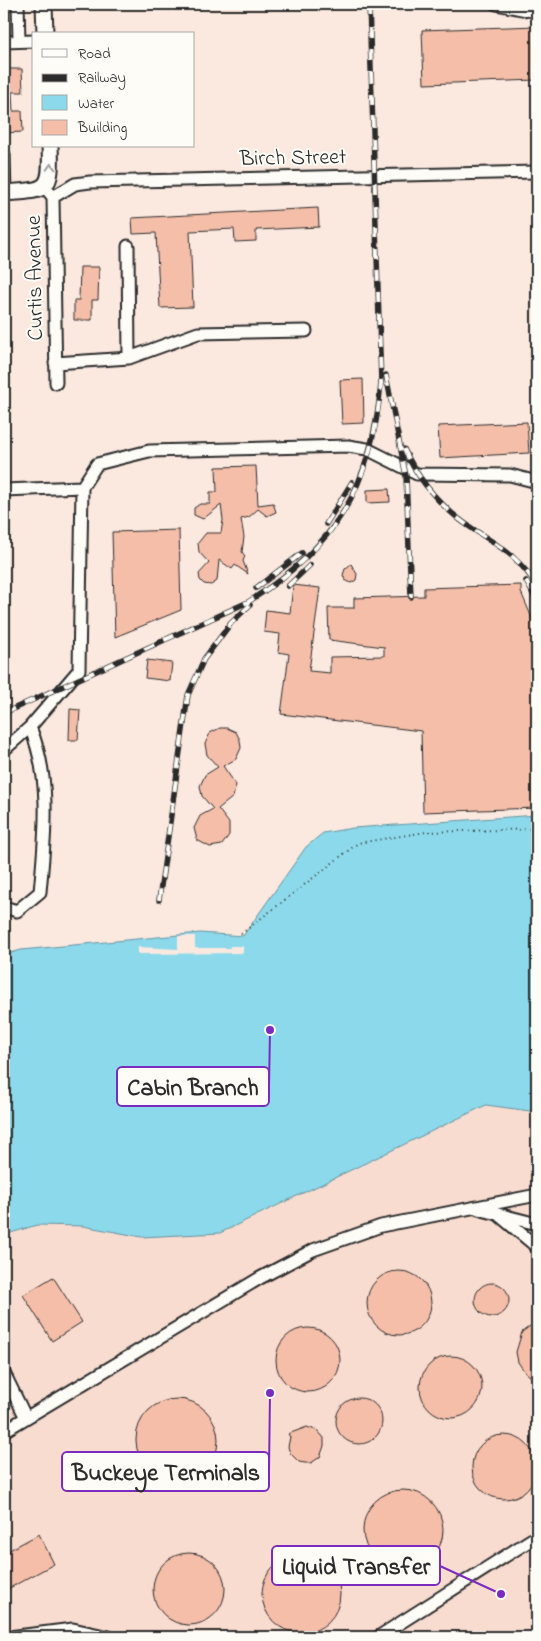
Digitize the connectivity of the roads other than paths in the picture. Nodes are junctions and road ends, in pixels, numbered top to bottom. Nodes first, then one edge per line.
1 (18, 4) edge
2 (44, 4) edge
3 (496, 4) edge
4 (537, 12) edge
5 (45, 32) edge
6 (19, 41) junction
7 (32, 41) edge
8 (4, 42) edge
9 (50, 148) edge
10 (4, 155) edge
11 (537, 172) edge
12 (49, 192) junction
13 (4, 193) edge
14 (128, 246) dead end
15 (306, 331) dead end
16 (129, 358) junction
17 (55, 363) junction
18 (56, 383) dead end
19 (537, 482) edge
20 (82, 487) junction
21 (4, 490) edge
22 (30, 727) junction
23 (4, 750) edge
24 (4, 907) edge
25 (537, 1195) edge
26 (474, 1208) junction
27 (497, 1214) junction
28 (537, 1224) edge
29 (537, 1246) edge
30 (4, 1373) edge
31 (26, 1418) junction
32 (4, 1431) edge
33 (537, 1536) edge
34 (9, 1637) edge
35 (109, 1637) edge
36 (378, 1637) edge

1 - 6 street
2 - 5 main road
3 - 4 street
6 - 7 street
6 - 8 street
12 -> 9 main road, Curtis Avenue
10 - 13 street
11 - 12 street, Birch Street
12 - 13 main road, Birch Street
12 - 17 street, Curtis Avenue
14 - 16 street
15 - 16 street
16 - 17 street
17 - 18 street, Curtis Avenue
19 - 20 street
20 - 21 street
20 - 22 street
22 - 23 street
22 - 24 street
25 - 26 street
26 - 27 street
26 - 31 street
27 - 28 street
27 - 29 street
30 - 31 street
31 - 32 street
33 - 36 street
34 - 35 street

